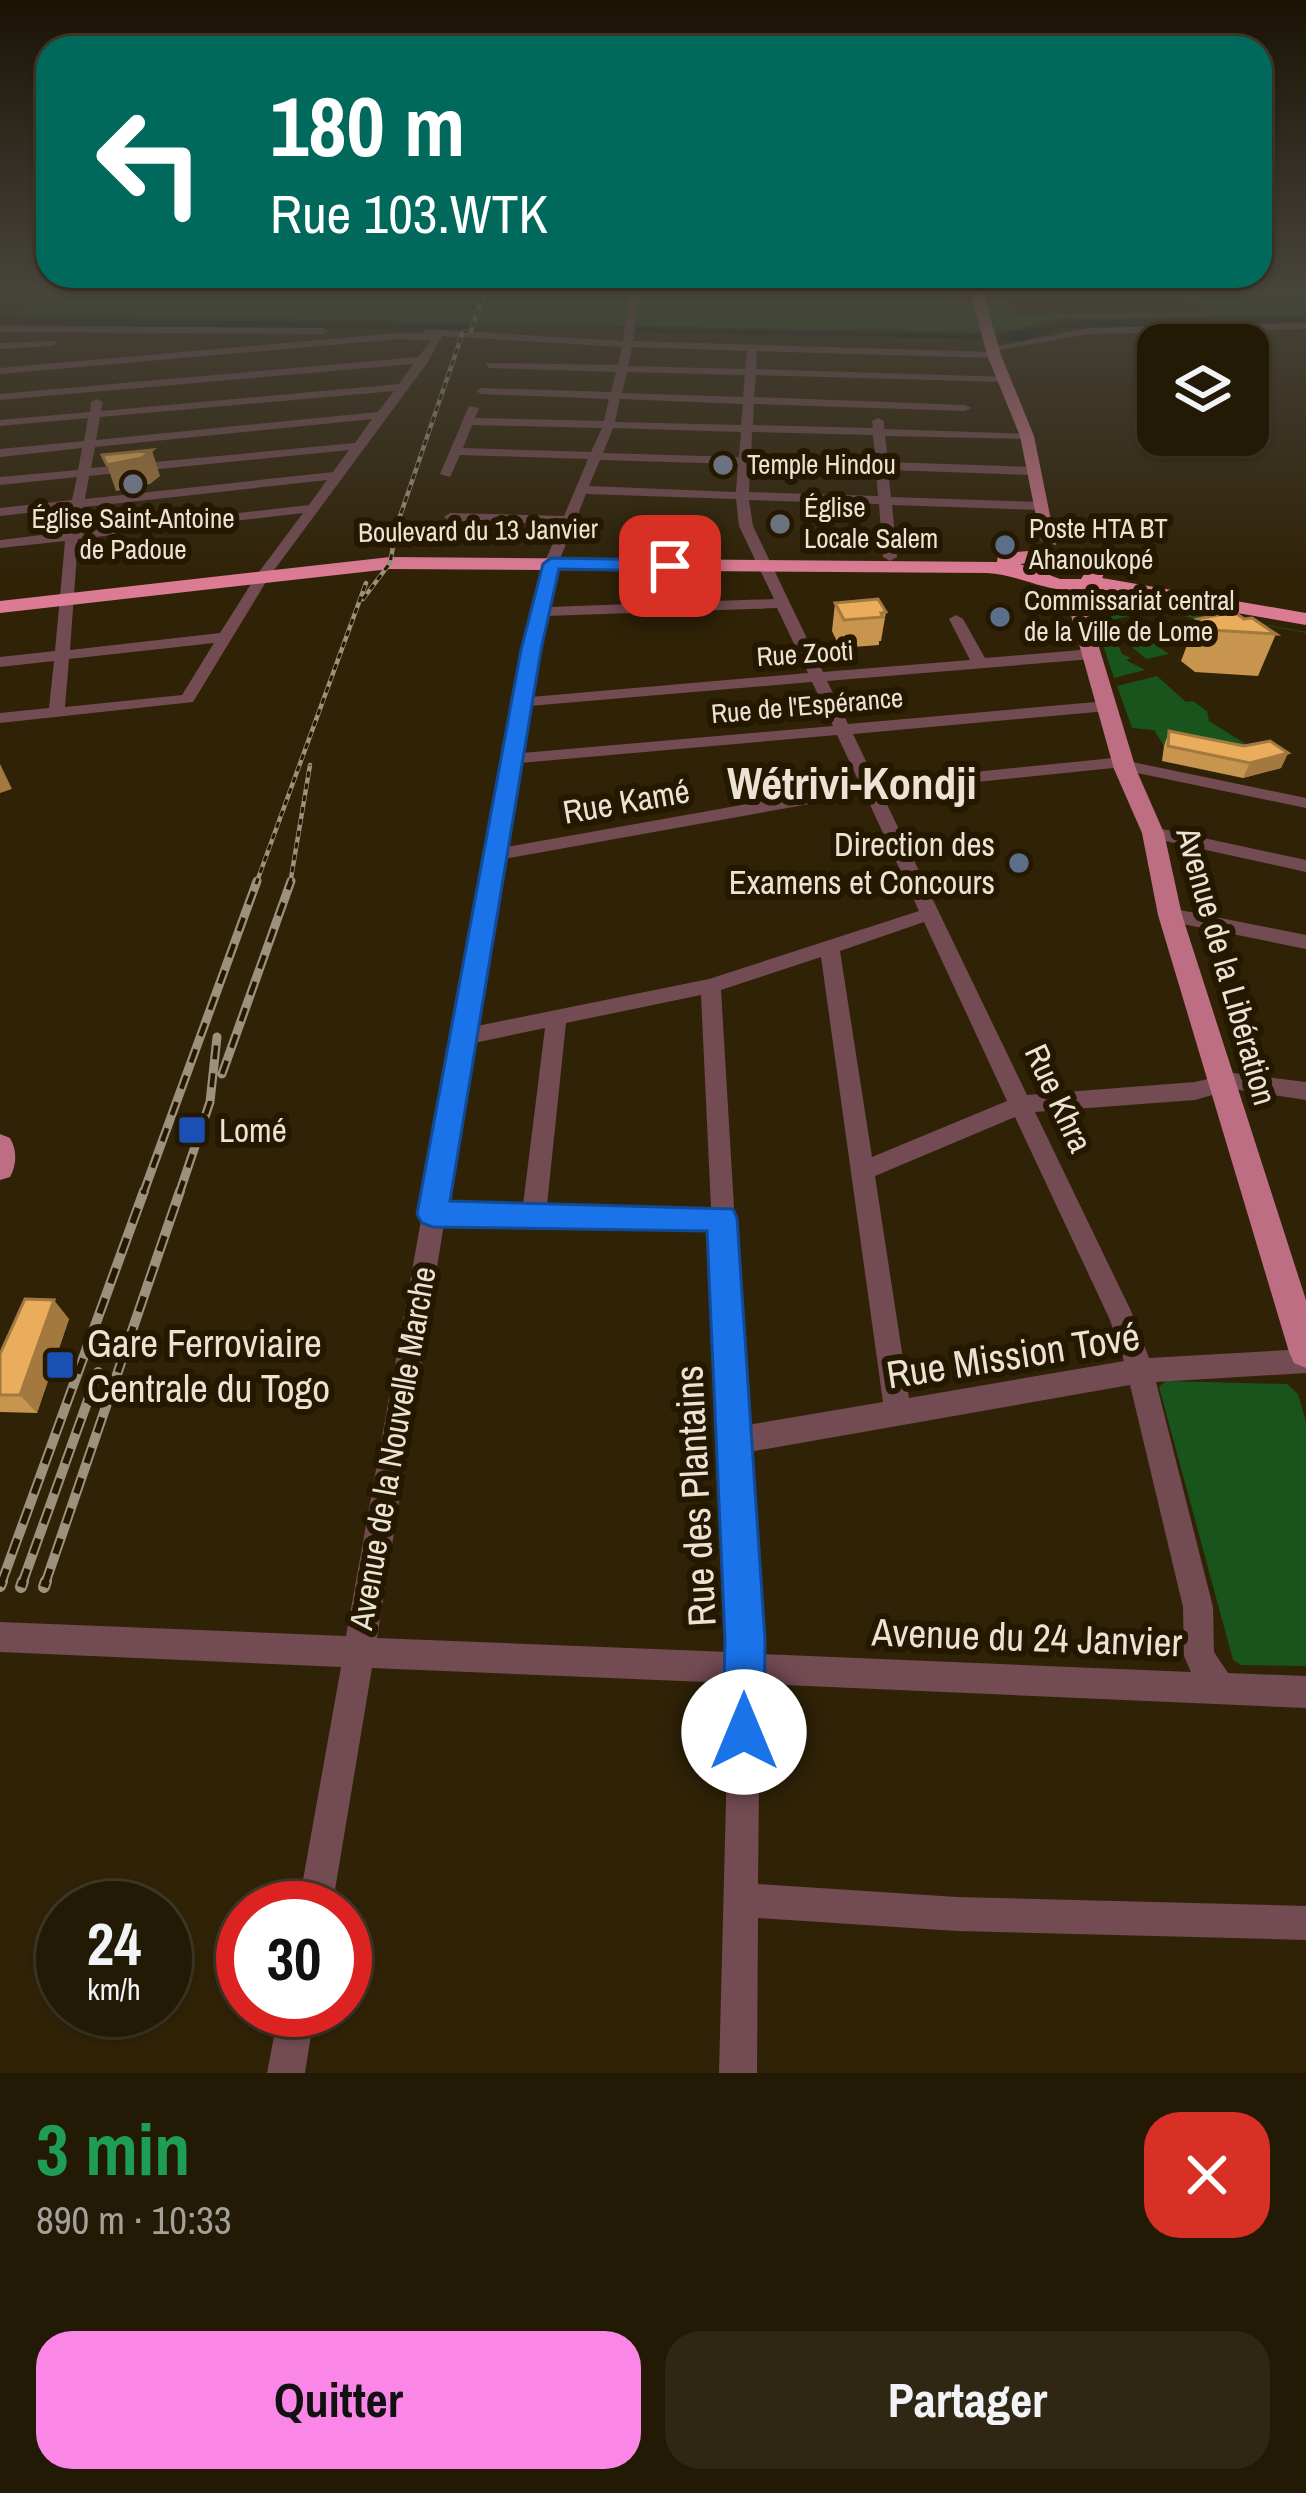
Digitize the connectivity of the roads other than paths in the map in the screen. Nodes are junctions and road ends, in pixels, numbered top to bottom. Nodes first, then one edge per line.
1 (100, 383) edge
2 (172, 383) edge
3 (404, 383) edge
4 (484, 383) edge
5 (618, 383) edge
6 (749, 383) edge
7 (872, 383) edge
8 (1006, 383) edge
9 (400, 387) junction
10 (99, 389) junction
11 (481, 391) junction
12 (614, 396) junction
13 (0, 398) edge
14 (747, 403) junction
15 (877, 404) junction
16 (965, 407) dead end
17 (94, 415) junction
18 (382, 415) junction
19 (466, 421) junction
20 (0, 422) edge
21 (609, 424) junction
22 (744, 430) junction
23 (879, 433) junction
24 (1027, 436) junction
25 (89, 445) junction
26 (358, 446) junction
27 (454, 452) junction
28 (0, 453) edge
29 (598, 455) junction
30 (744, 462) junction
31 (879, 466) junction
32 (1034, 470) junction
33 (82, 472) junction
34 (446, 474) dead end
35 (338, 475) junction
36 (0, 481) edge
37 (584, 490) junction
38 (742, 497) junction
39 (884, 502) junction
40 (79, 504) junction
41 (1042, 506) junction
42 (314, 508) junction
43 (0, 512) edge
44 (450, 517) dead end
45 (571, 520) junction
46 (72, 537) junction
47 (0, 544) edge
48 (890, 557) junction
49 (1038, 557) junction
50 (554, 559) junction
51 (764, 561) junction
52 (267, 572) junction
53 (1080, 585) junction
54 (67, 596) junction
55 (784, 603) junction
56 (0, 604) edge
57 (539, 612) junction
58 (1303, 614) edge
59 (956, 619) dead end
60 (226, 637) junction
61 (64, 651) junction
62 (1092, 654) junction
63 (0, 662) edge
64 (980, 664) junction
65 (820, 677) junction
66 (522, 702) junction
67 (1107, 706) junction
68 (57, 712) junction
69 (0, 718) edge
70 (843, 730) junction
71 (512, 759) junction
72 (1123, 763) junction
73 (870, 788) junction
74 (1306, 803) edge
75 (1154, 833) junction
76 (495, 855) junction
77 (1306, 866) edge
78 (932, 913) junction
79 (1170, 916) junction
80 (1306, 942) edge
81 (830, 949) junction
82 (711, 986) junction
83 (556, 1021) junction
84 (463, 1037) junction
85 (1221, 1084) junction
86 (1306, 1091) edge
87 (1022, 1104) junction
88 (0, 1146) edge
89 (0, 1168) edge
90 (862, 1172) junction
91 (433, 1214) junction
92 (534, 1216) junction
93 (722, 1218) junction
94 (1306, 1356) edge
95 (1140, 1371) junction
96 (898, 1412) junction
97 (734, 1441) junction
98 (0, 1636) edge
99 (356, 1650) junction
100 (744, 1667) junction
101 (1220, 1688) junction
102 (1306, 1692) edge
103 (319, 1881) edge
104 (740, 1900) junction
105 (1306, 1923) edge
106 (292, 2037) edge
107 (286, 2073) edge
108 (738, 2073) edge

1 - 10 street
2 - 10 street
3 - 9 street
4 - 11 street
5 - 12 street, Avenue de la Nouvelle Marche
6 - 14 street
7 - 15 street
8 - 24 main road
9 - 17 street
9 - 18 street
10 - 13 street
10 - 17 street
11 - 12 street
11 - 19 street
12 - 14 street
12 - 21 street, Avenue de la Nouvelle Marche
14 - 15 street
14 - 22 street
15 - 16 street
15 - 23 street
17 - 20 street
17 - 25 street
18 - 25 street
18 - 26 street
19 - 21 street
19 - 27 street
21 - 22 street
21 - 29 street, Avenue de la Nouvelle Marche
22 - 23 street
22 - 30 street
23 - 24 street
23 - 31 street
24 - 32 main road
25 - 28 street
25 - 33 street
26 - 33 street
26 - 35 street
27 - 29 street
27 - 34 street
29 - 30 street
29 - 37 street, Avenue de la Nouvelle Marche
30 - 31 street
30 - 38 street
31 - 32 street
31 - 39 street
32 - 41 main road
33 - 36 street
33 - 40 street
35 - 40 street
35 - 42 street
37 - 38 street
37 - 45 street, Avenue de la Nouvelle Marche
38 - 39 street
38 - 51 street, Rue Khra
39 - 41 street
39 - 48 street
40 - 43 street
40 - 46 street
41 - 49 main road
42 - 46 street
42 - 52 street
44 - 45 street
45 - 50 street, Avenue de la Nouvelle Marche
46 - 47 street
46 - 54 street
48 - 49 highway, Boulevard du 13 Janvier
48 - 51 highway, Boulevard du 13 Janvier
49 - 51 highway, Boulevard du 13 Janvier
49 - 53 highway
49 - 53 highway
50 - 51 highway, Boulevard du 13 Janvier
50 - 52 highway, Boulevard du 13 Janvier
50 - 57 street, Avenue de la Nouvelle Marche
51 - 55 street, Rue Khra
52 - 54 highway, Boulevard du 13 Janvier
52 - 60 street
53 - 58 highway
53 - 62 main road, Avenue de la Libération
54 - 56 highway, Boulevard du 13 Janvier
54 - 61 street
55 - 57 street
55 - 65 street, Rue Khra
57 - 66 street, Avenue de la Nouvelle Marche
59 - 64 street
60 - 61 street
60 - 68 street
61 - 63 street
61 - 68 street
62 - 64 street, Rue Zooti
62 - 67 main road, Avenue de la Libération
64 - 65 street, Rue Zooti
65 - 66 street, Rue Zooti
65 - 70 street, Rue Khra
66 - 71 street, Avenue de la Nouvelle Marche
67 - 70 street, Rue de l'Espérance
67 - 72 main road, Avenue de la Libération
68 - 69 street
70 - 71 street, Rue de l'Espérance
70 - 73 street, Rue Khra
71 - 76 street, Avenue de la Nouvelle Marche
72 - 73 street, Rue Kamé
72 - 74 street, Rue Kamé
72 - 75 main road, Avenue de la Libération
73 - 76 street, Rue Kamé
73 - 78 street, Rue Khra
75 - 77 street
75 - 79 main road, Avenue de la Libération
76 - 84 street, Avenue de la Nouvelle Marche
78 - 81 street
78 - 87 street, Rue Khra
79 - 80 street
79 - 85 main road, Avenue de la Libération
81 - 82 street
81 - 90 street
82 - 83 street
82 - 93 street, Rue des Plantains
83 - 84 street
83 - 92 street
84 - 91 street, Avenue de la Nouvelle Marche
85 - 86 street
85 - 87 street
85 - 94 main road, Avenue de la Libération
87 - 90 street
87 - 95 street, Rue Khra
88 - 89 main road
90 - 96 street
91 - 92 street
91 - 99 street, Avenue de la Nouvelle Marche
92 - 93 street
93 - 97 street, Rue des Plantains
94 - 95 street, Rue Mission Tové
95 - 96 street, Rue Mission Tové
95 - 101 street, Rue Khra
96 - 97 street, Rue Mission Tové
97 - 100 street, Rue des Plantains
98 - 99 street
99 - 100 street, Avenue du 24 Janvier
99 - 103 street, Avenue de la Nouvelle Marche
100 - 101 street, Avenue du 24 Janvier
100 - 104 street, Rue des Plantains
101 - 102 street, Avenue du 24 Janvier
104 - 105 street
104 - 108 street, Rue des Plantains
106 - 107 street

